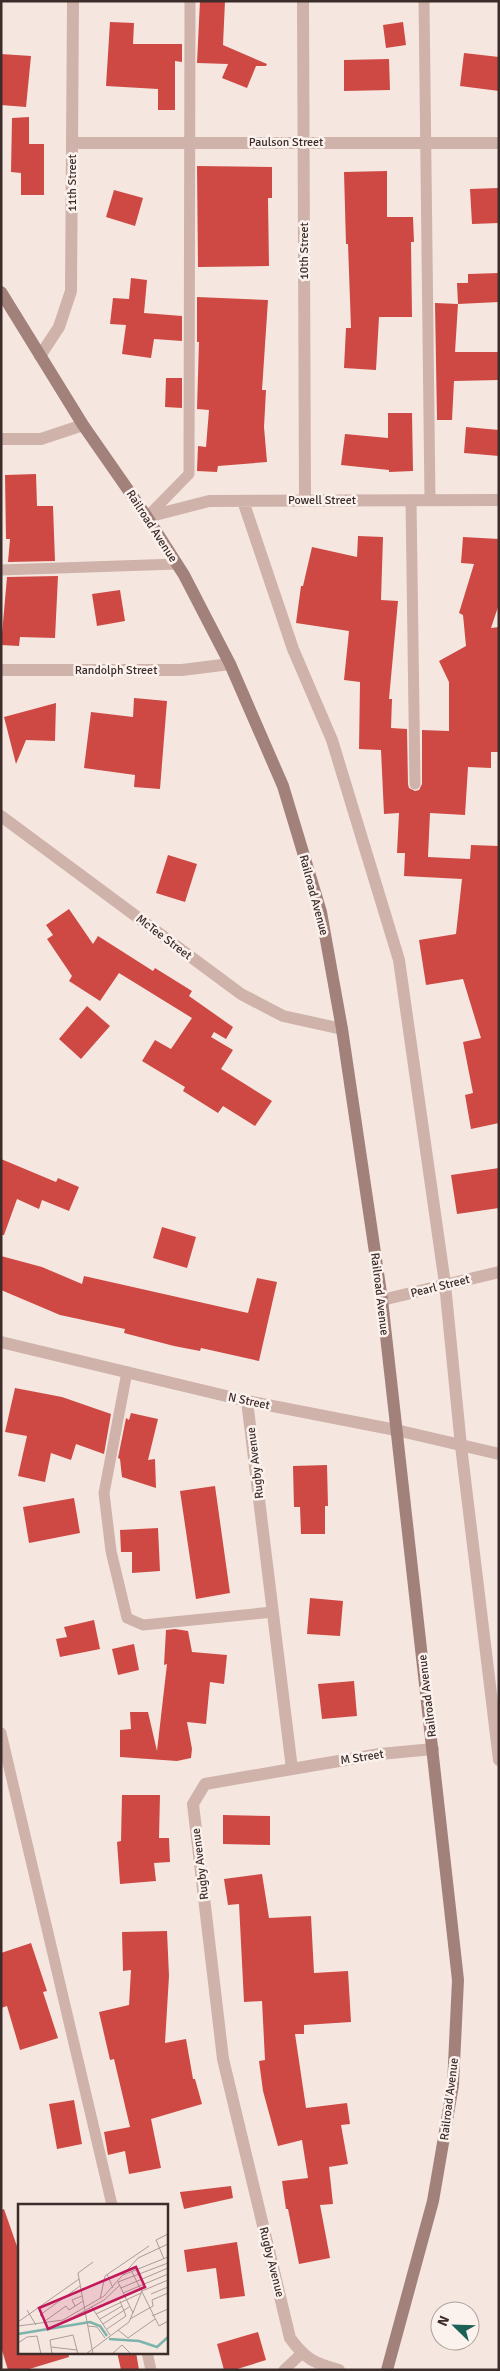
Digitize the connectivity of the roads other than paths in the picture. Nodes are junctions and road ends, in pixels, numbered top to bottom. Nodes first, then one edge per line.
1 (73, 1) edge
2 (190, 1) edge
3 (303, 1) edge
4 (424, 1) edge
5 (189, 142) junction
6 (303, 142) junction
7 (72, 143) junction
8 (425, 143) junction
9 (499, 143) edge
10 (1, 292) edge
11 (40, 356) junction
12 (83, 424) junction
13 (1, 439) edge
14 (305, 500) junction
15 (411, 500) junction
16 (430, 500) junction
17 (499, 500) edge
18 (242, 501) junction
19 (147, 517) junction
20 (177, 564) junction
21 (1, 570) edge
22 (230, 664) junction
23 (1, 670) edge
24 (415, 784) dead end
25 (1, 816) edge
26 (342, 1029) junction
27 (499, 1272) edge
28 (445, 1284) junction
29 (382, 1300) junction
30 (1, 1342) edge
31 (127, 1372) junction
32 (247, 1401) junction
33 (396, 1430) junction
34 (461, 1446) junction
35 (499, 1454) edge
36 (272, 1612) junction
37 (1, 1733) edge
38 (498, 1740) edge
39 (433, 1749) junction
40 (499, 1760) edge
41 (292, 1769) junction
42 (112, 2204) edge
43 (147, 2354) edge
44 (302, 2354) junction
45 (151, 2370) edge
46 (284, 2370) edge
47 (339, 2370) edge
48 (387, 2370) edge

1 - 7 street, 11th Street
2 - 5 lane
3 - 6 street, 10th Street
4 - 8 lane
5 - 6 street, Paulson Street
5 - 7 street, Paulson Street
5 - 19 lane
6 - 8 street, Paulson Street
6 - 14 street, 10th Street
7 - 11 street, 11th Street
8 - 9 street, Paulson Street
8 - 16 lane
10 - 11 street, Railroad Avenue
11 - 12 street, Railroad Avenue
12 - 13 street
12 - 19 street, Railroad Avenue
14 - 15 street, Powell Street
14 - 18 street, Powell Street
15 - 16 street, Powell Street
15 - 24 lane
16 - 17 street, Powell Street
18 - 19 street, Powell Street
18 - 28 street
19 - 20 street, Railroad Avenue
20 - 21 lane
20 - 22 street, Railroad Avenue
22 - 23 street, Randolph Street
22 - 26 street, Railroad Avenue
25 - 26 street, McTee Street
26 - 29 street, Railroad Avenue
27 - 28 street, Pearl Street
28 - 29 street, Pearl Street
28 - 34 street
29 - 33 street, Railroad Avenue
30 - 31 street, N Street
31 - 32 street, N Street
31 - 36 lane
32 - 33 street, N Street
32 - 36 street, Rugby Avenue
33 - 34 street, N Street
33 - 39 street, Railroad Avenue
34 - 35 street, N Street
34 - 38 street
36 - 41 street, Rugby Avenue
37 - 42 lane
38 - 40 street
39 - 41 street, M Street
39 - 48 street, Railroad Avenue
41 - 44 street, Rugby Avenue
43 - 45 lane
44 - 46 lane
44 - 47 street

